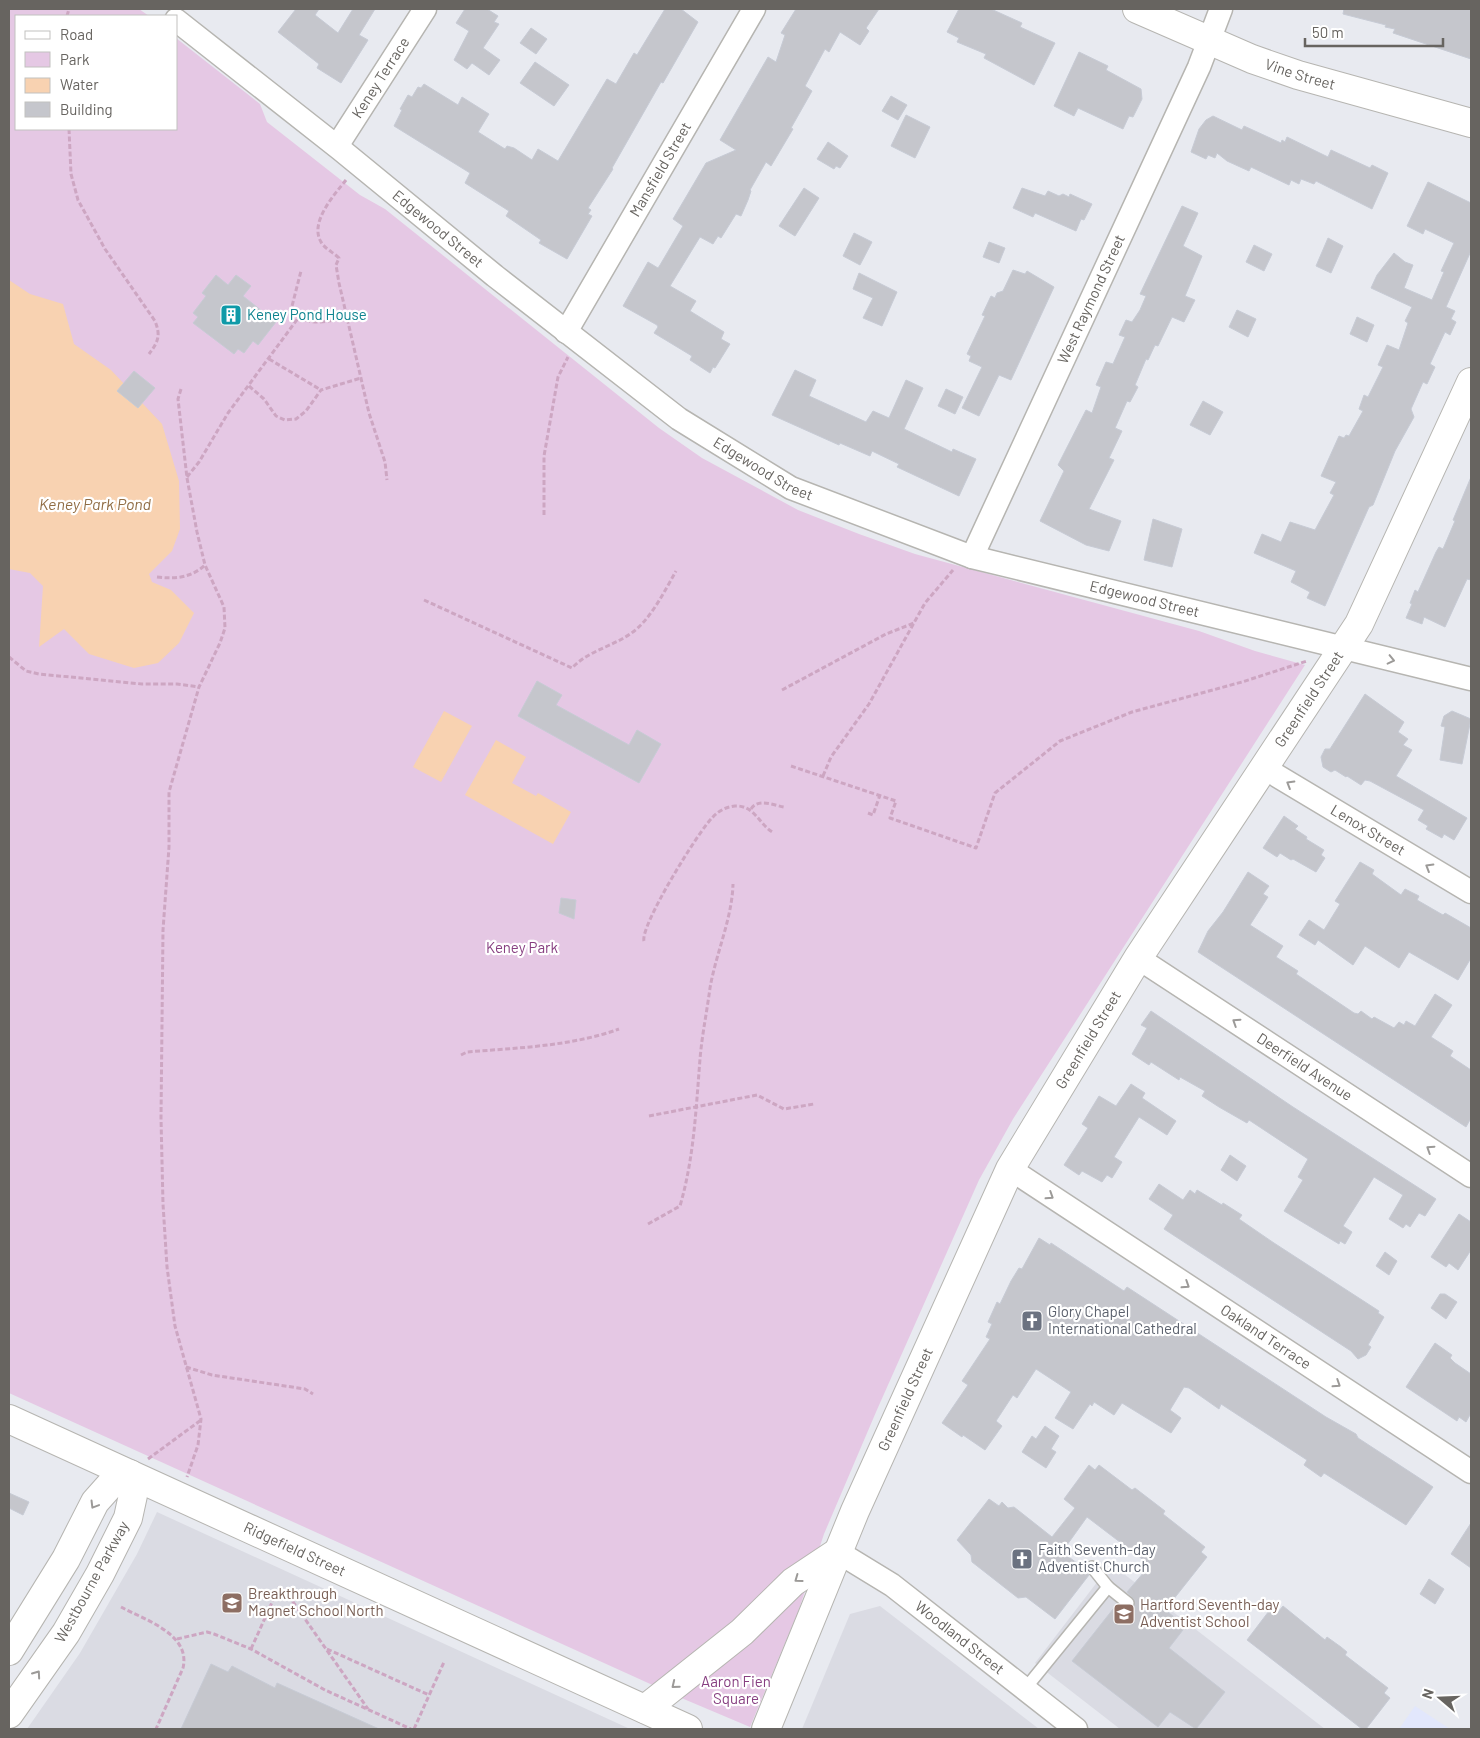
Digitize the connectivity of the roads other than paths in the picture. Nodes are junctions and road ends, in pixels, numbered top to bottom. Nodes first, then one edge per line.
1 (425, 9) edge
2 (754, 9) edge
3 (1137, 9) edge
4 (1221, 9) edge
5 (178, 22) edge
6 (1209, 41) junction
7 (1471, 123) edge
8 (337, 146) junction
9 (572, 336) junction
10 (1471, 382) edge
11 (969, 556) junction
12 (1344, 649) junction
13 (1471, 679) edge
14 (1264, 768) junction
15 (1471, 892) edge
16 (1138, 958) junction
17 (1010, 1169) junction
18 (1471, 1176) edge
19 (9, 1419) edge
20 (1471, 1472) edge
21 (130, 1474) junction
22 (838, 1552) junction
23 (1092, 1567) dead end
24 (1108, 1587) junction
25 (1128, 1603) dead end
26 (9, 1650) edge
27 (1025, 1689) junction
28 (645, 1709) junction
29 (9, 1714) edge
30 (688, 1729) edge
31 (766, 1729) edge
32 (1076, 1729) edge

1 - 8 street, Keney Terrace
2 - 9 street, Mansfield Street
3 - 6 street, Vine Street
4 - 6 street, West Raymond Street
5 - 8 street, Edgewood Street
6 - 7 street, Vine Street
6 - 11 street, West Raymond Street
8 - 9 street, Edgewood Street
9 - 11 street, Edgewood Street
10 - 12 street, Greenfield Street
11 - 12 street, Edgewood Street
12 -> 13 street, Edgewood Street
12 - 14 street, Greenfield Street
15 -> 14 street, Lenox Street
14 - 16 street, Greenfield Street
16 - 17 street, Greenfield Street
18 -> 16 street, Deerfield Avenue
17 -> 20 street, Oakland Terrace
17 - 22 street, Greenfield Street
19 - 21 street, Ridgefield Street
21 -> 26 street
21 - 28 street, Ridgefield Street
29 -> 21 street, Westbourne Parkway
22 - 27 street, Woodland Street
22 -> 28 street
22 - 31 street, Greenfield Street
23 - 24 lane
24 - 25 lane
24 - 27 lane
27 - 32 street, Woodland Street
28 - 30 street, Ridgefield Street

